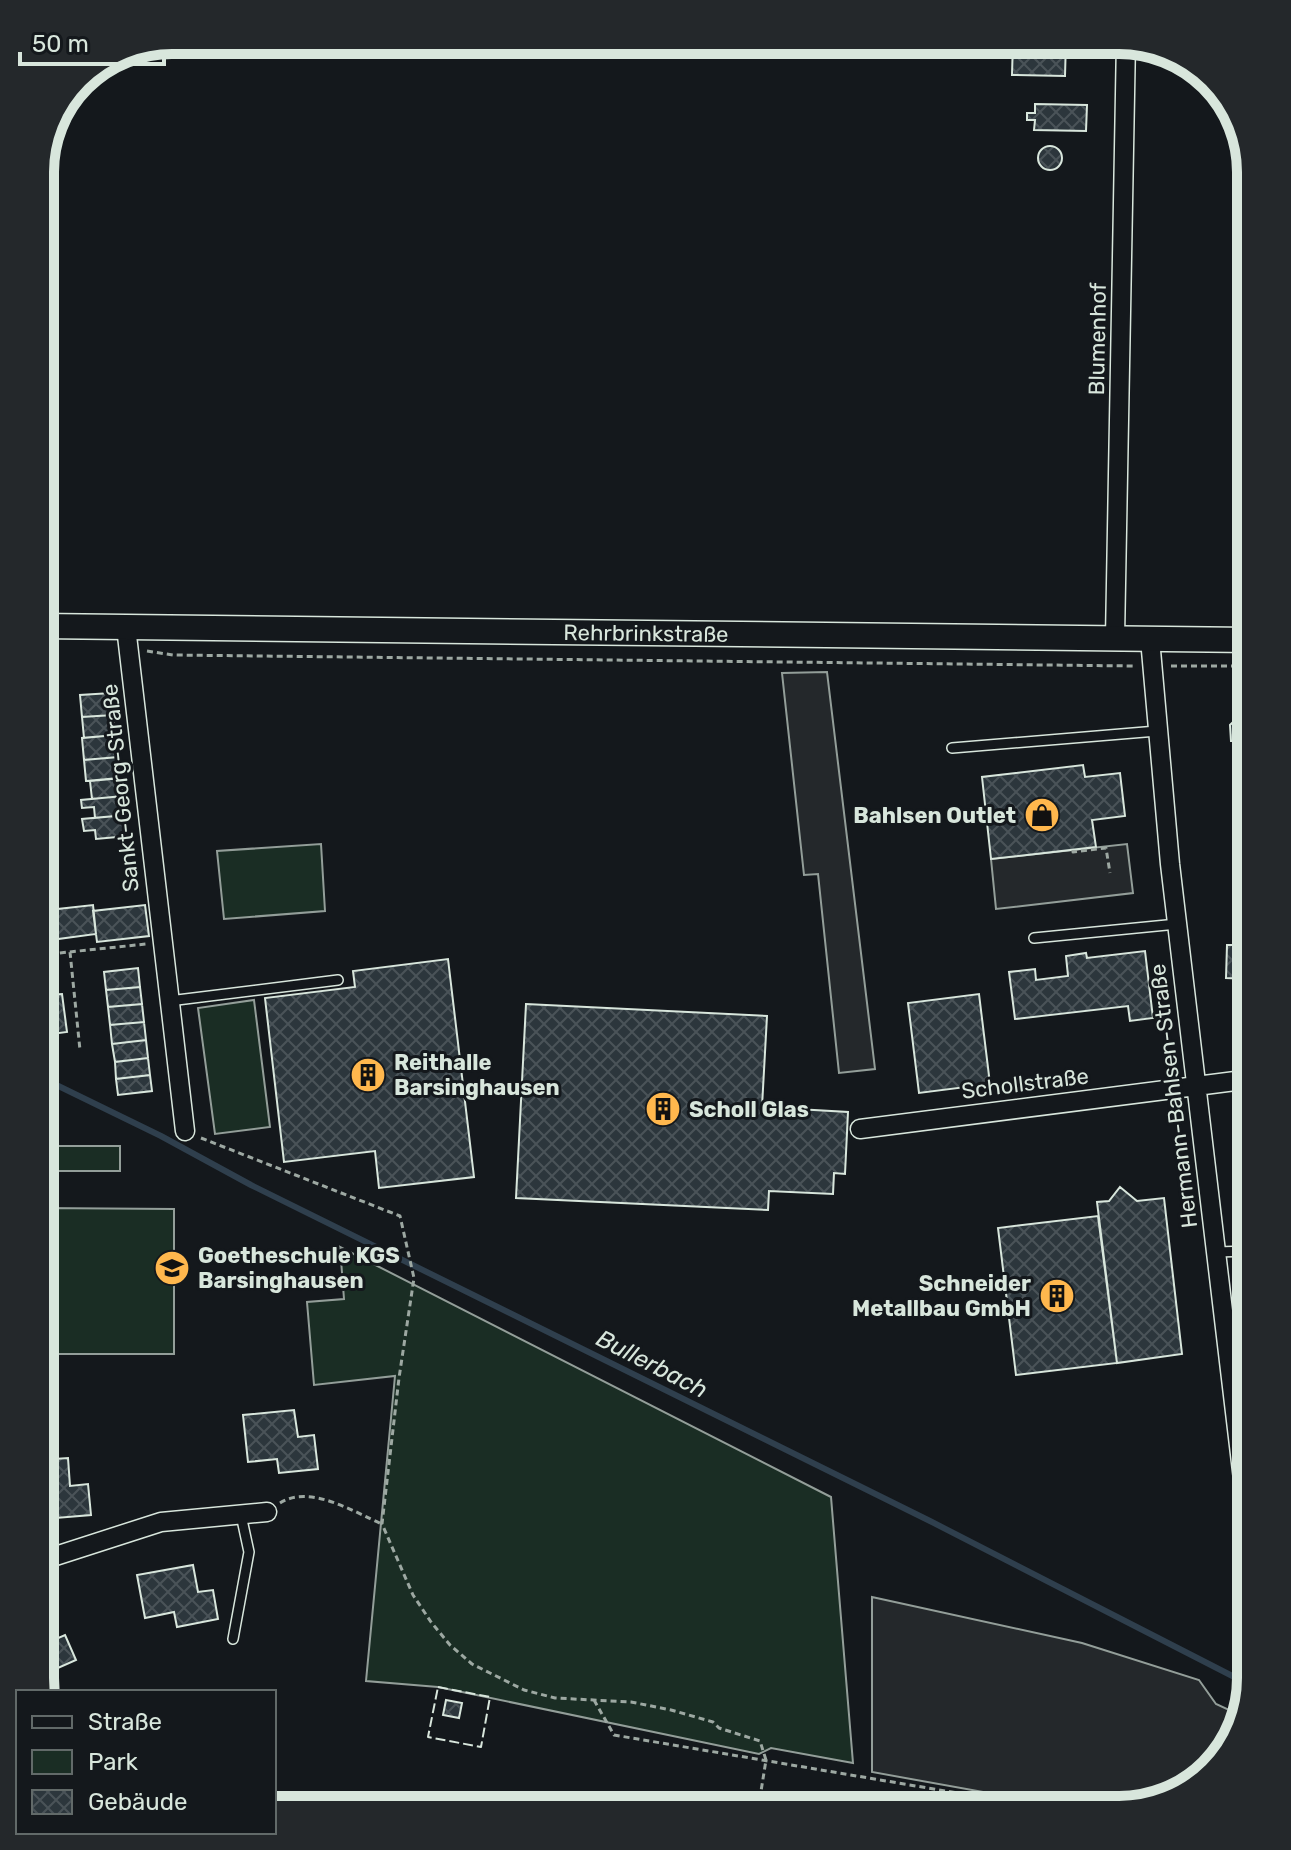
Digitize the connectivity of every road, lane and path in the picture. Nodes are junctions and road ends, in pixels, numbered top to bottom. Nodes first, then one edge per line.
1 (1126, 54) edge
2 (54, 628) edge
3 (127, 638) junction
4 (1115, 638) junction
5 (1150, 639) junction
6 (1237, 640) edge
7 (1237, 666) edge
8 (1152, 667) junction
9 (1157, 731) junction
10 (952, 748) dead end
11 (1073, 850) dead end
12 (1110, 873) dead end
13 (1177, 924) junction
14 (1034, 938) dead end
15 (161, 943) junction
16 (70, 952) junction
17 (54, 954) edge
18 (338, 980) dead end
19 (169, 1001) junction
20 (80, 1050) dead end
21 (1237, 1081) edge
22 (1197, 1085) junction
23 (860, 1129) dead end
24 (185, 1131) joint
25 (1237, 1251) edge
26 (1216, 1252) junction
27 (1237, 1429) edge
28 (267, 1512) joint
29 (241, 1515) junction
30 (382, 1524) junction
31 (54, 1556) edge
32 (233, 1639) dead end
33 (594, 1700) junction
34 (766, 1760) junction
35 (760, 1796) edge
36 (976, 1796) edge

1 - 4 street, Blumenhof
2 - 3 main road, Rehrbrinkstraße
3 - 4 main road, Rehrbrinkstraße
3 - 8 path
3 - 15 street, Sankt-Georg-Straße
4 - 5 main road, Rehrbrinkstraße
5 - 6 main road, Rehrbrinkstraße
5 - 8 street, Hermann-Bahlsen-Straße
7 - 8 path
8 - 9 street, Hermann-Bahlsen-Straße
9 - 10 lane
9 - 13 street, Hermann-Bahlsen-Straße
11 - 12 path
13 - 14 lane
13 - 22 street, Hermann-Bahlsen-Straße
15 - 16 path
15 - 19 street, Sankt-Georg-Straße
16 - 17 path
16 - 20 path
18 - 19 lane
19 - 24 street, Sankt-Georg-Straße
21 - 22 street, Schollstraße
22 - 23 street, Schollstraße
22 - 26 street, Hermann-Bahlsen-Straße
24 - 30 path
25 - 26 lane
26 - 27 street, Hermann-Bahlsen-Straße
28 - 29 street
28 - 30 path
29 - 31 street
29 - 32 lane
30 - 33 path
33 - 34 path
33 - 34 path
34 - 35 path
34 - 36 path

